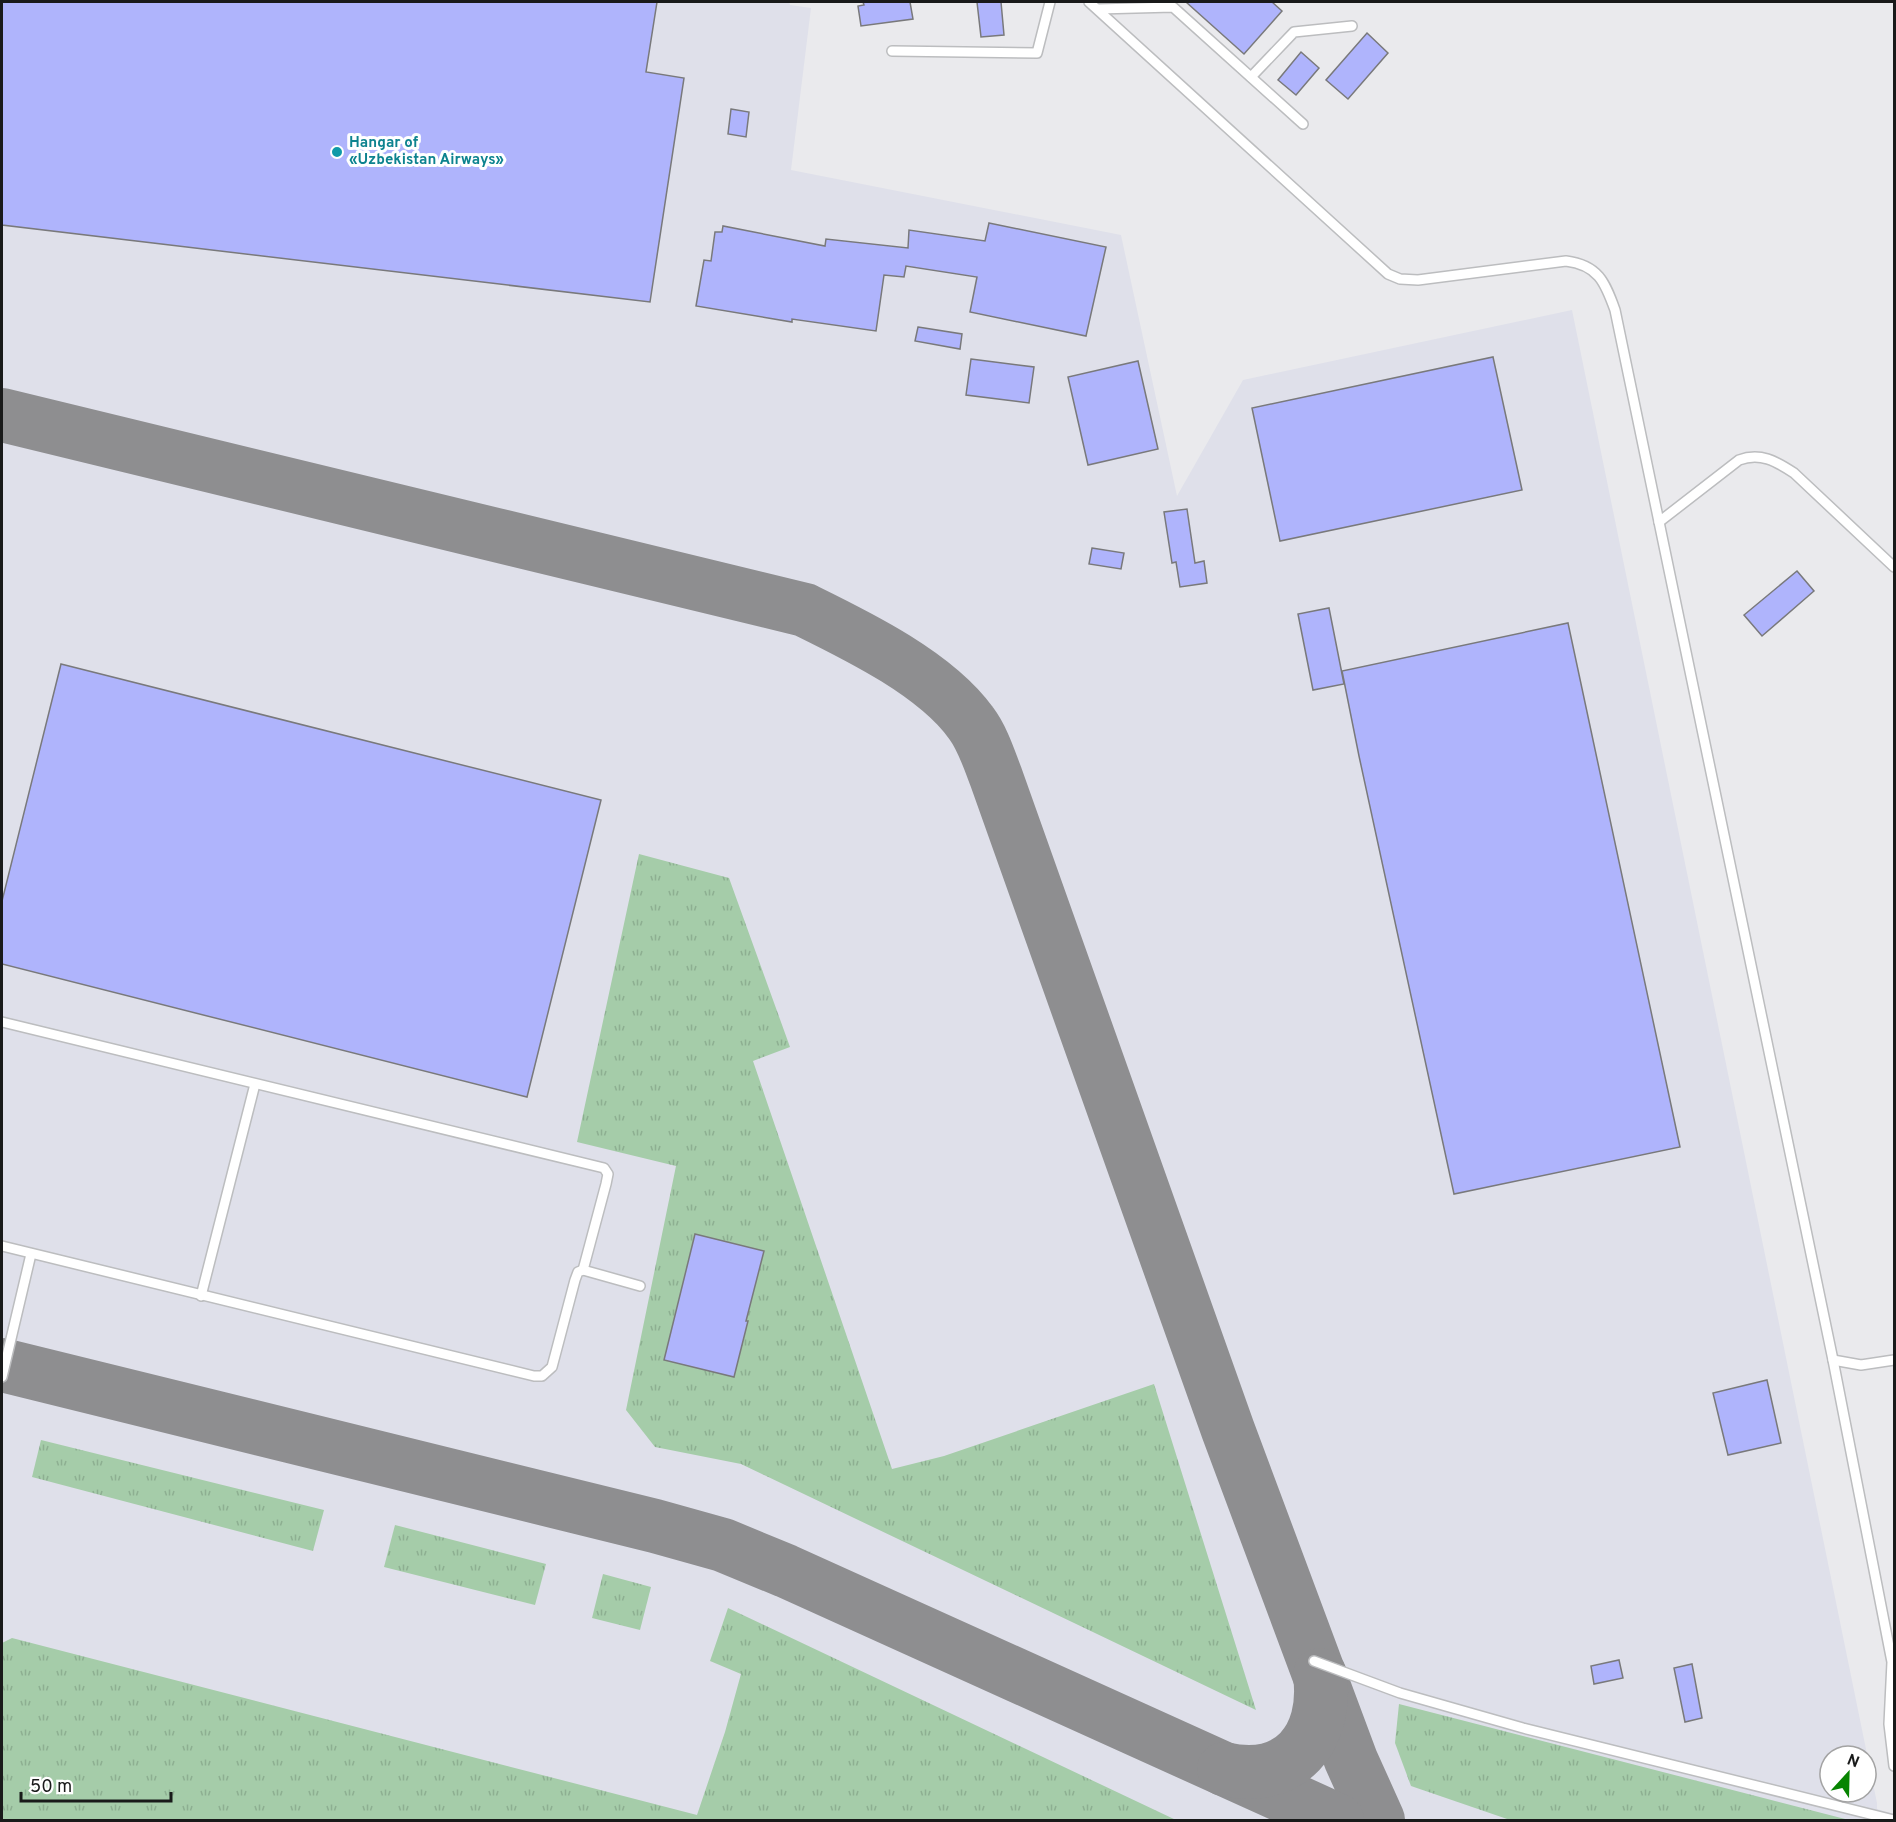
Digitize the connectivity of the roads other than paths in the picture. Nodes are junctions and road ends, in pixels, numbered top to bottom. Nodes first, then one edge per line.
1 (1050, 2) edge
2 (1089, 2) edge
3 (1098, 9) junction
4 (1352, 26) dead end
5 (892, 51) dead end
6 (1251, 77) junction
7 (1304, 124) dead end
8 (1659, 522) junction
9 (1894, 567) edge
10 (2, 1022) edge
11 (255, 1083) junction
12 (2, 1246) edge
13 (31, 1254) junction
14 (584, 1270) junction
15 (640, 1286) dead end
16 (201, 1296) junction
17 (1833, 1360) junction
18 (1894, 1360) edge
19 (2, 1377) edge
20 (1314, 1661) dead end
21 (1893, 1662) edge
22 (1894, 1766) edge
23 (1894, 1821) edge

1 - 5 lane
2 - 3 lane
3 - 6 lane
3 - 8 lane
4 - 6 lane
6 - 7 lane
8 - 9 lane
8 - 17 lane
10 - 11 lane
11 - 14 lane
11 - 16 lane
12 - 13 lane
13 - 16 lane
13 - 19 lane
14 - 15 lane
14 - 16 lane
17 - 18 lane
17 - 21 lane
20 - 23 lane
21 - 22 lane

